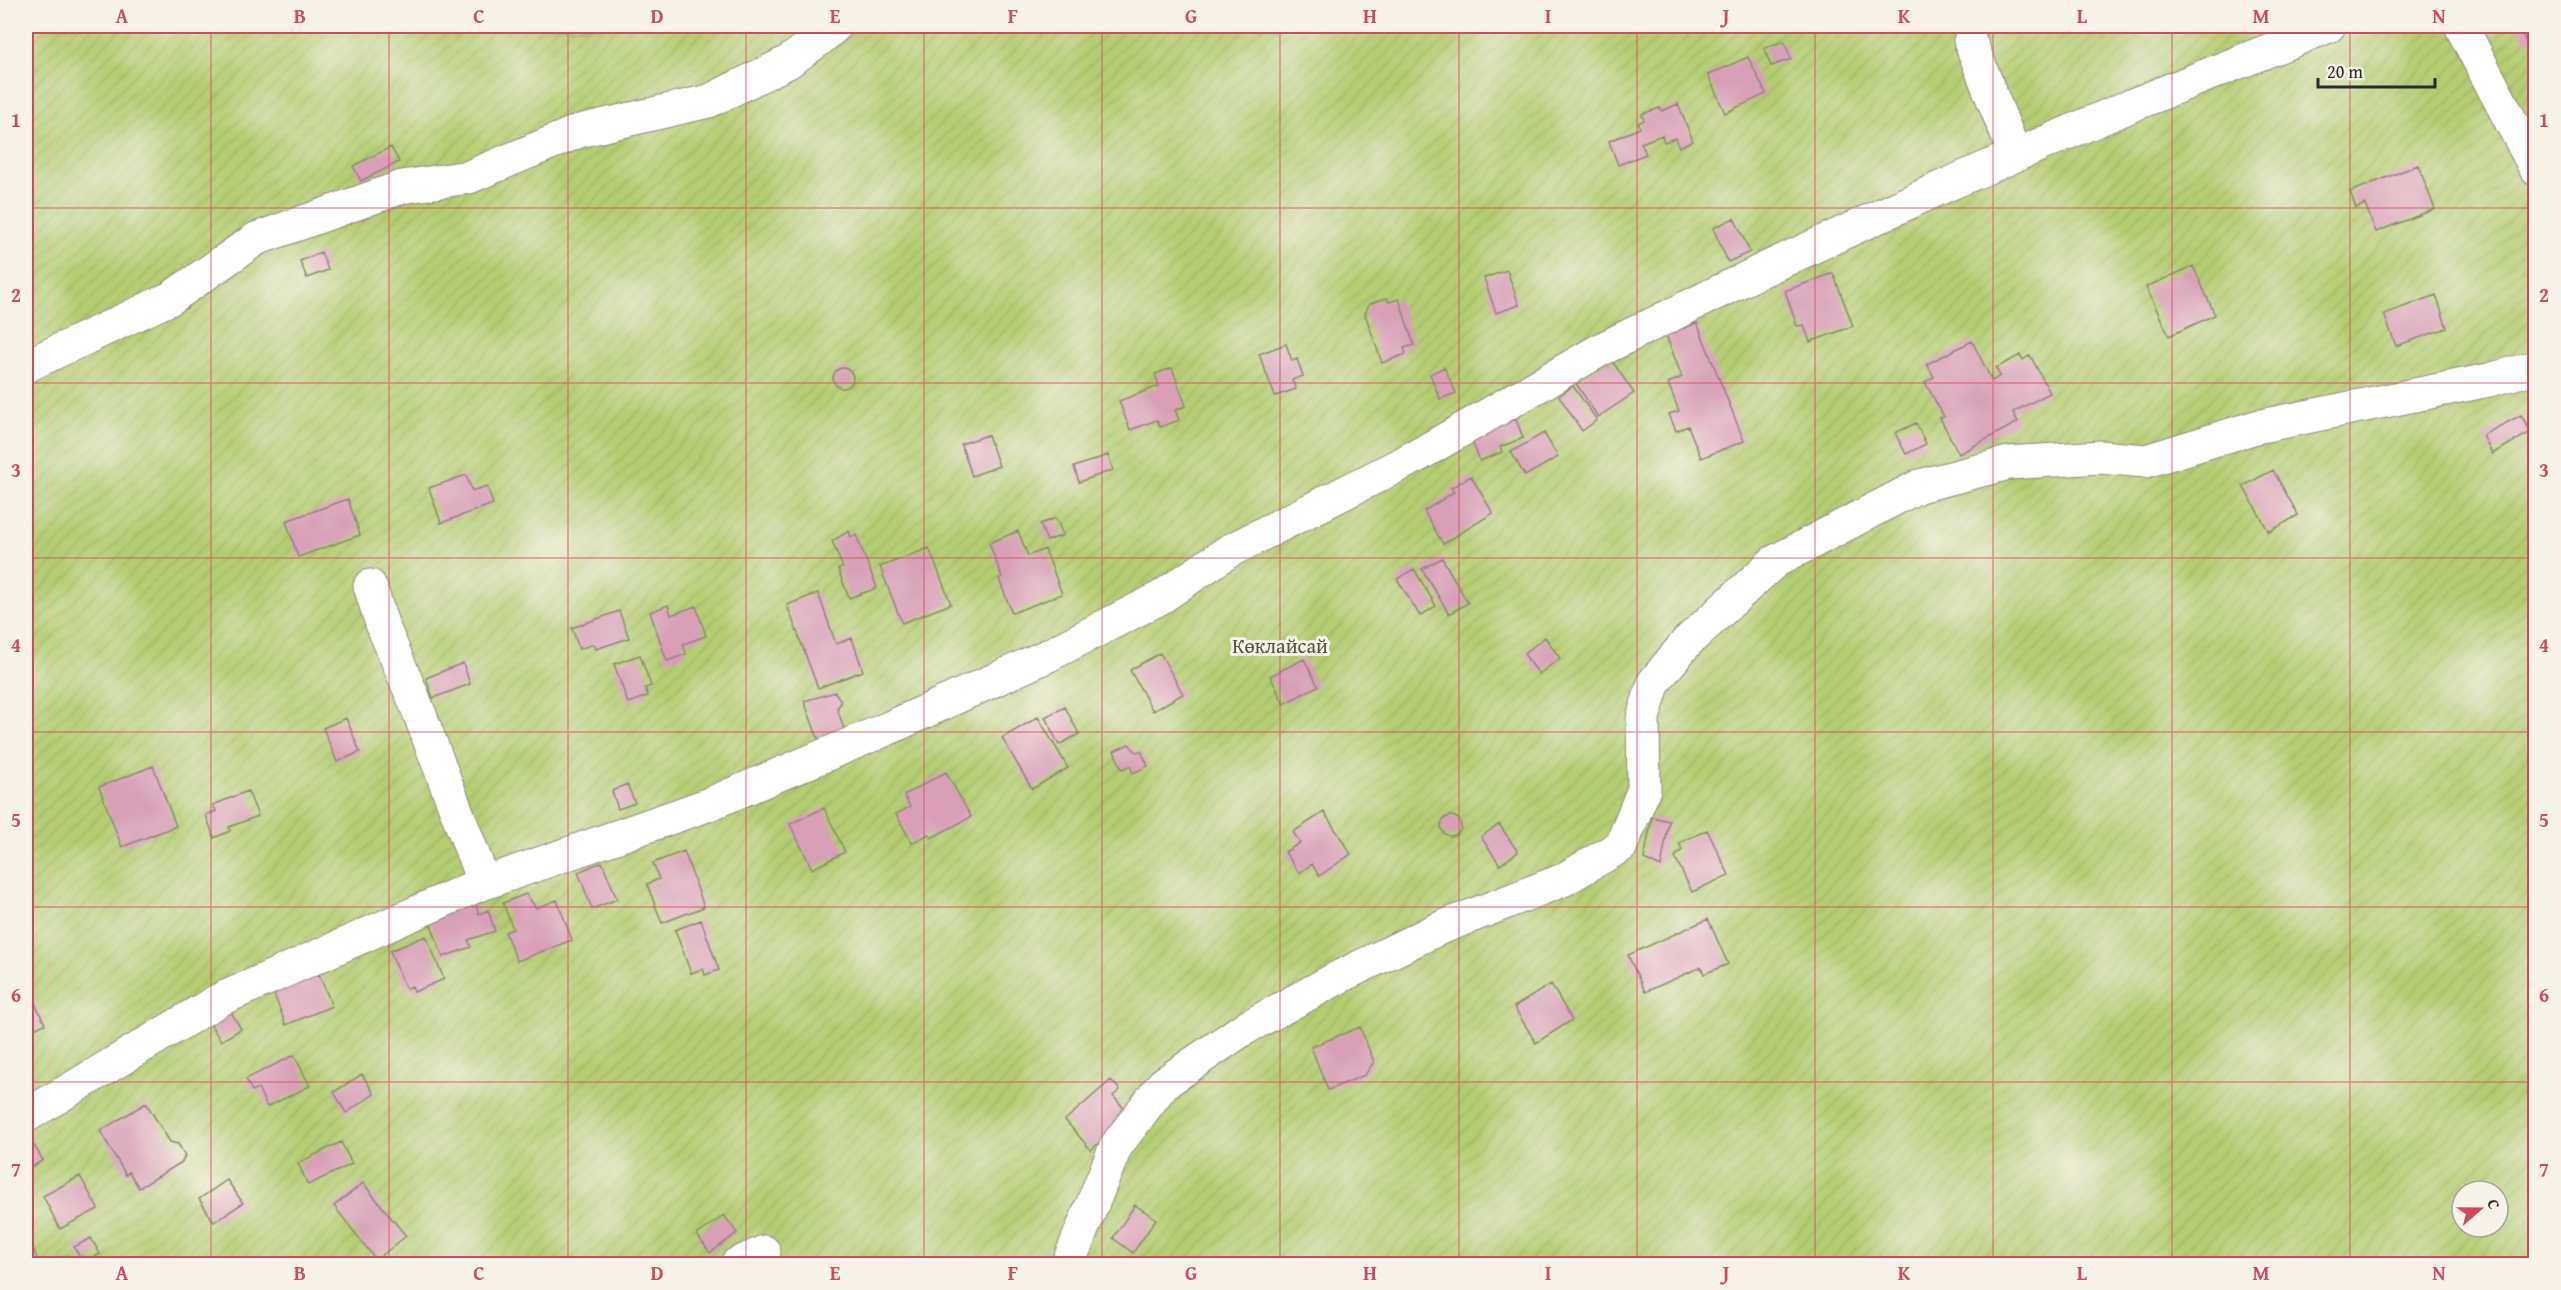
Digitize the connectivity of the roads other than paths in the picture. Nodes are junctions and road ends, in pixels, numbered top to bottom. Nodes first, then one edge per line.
1 (835, 26) edge
2 (2329, 26) edge
3 (2461, 26) edge
4 (1970, 41) dead end
5 (2015, 155) junction
6 (2535, 169) edge
7 (26, 366) edge
8 (2535, 367) edge
9 (370, 586) dead end
10 (483, 883) junction
11 (26, 1116) edge
12 (1068, 1264) edge

1 - 7 street
2 - 5 street
3 - 6 street
4 - 5 street
5 - 10 street
8 - 12 street
9 - 10 street
10 - 11 street

